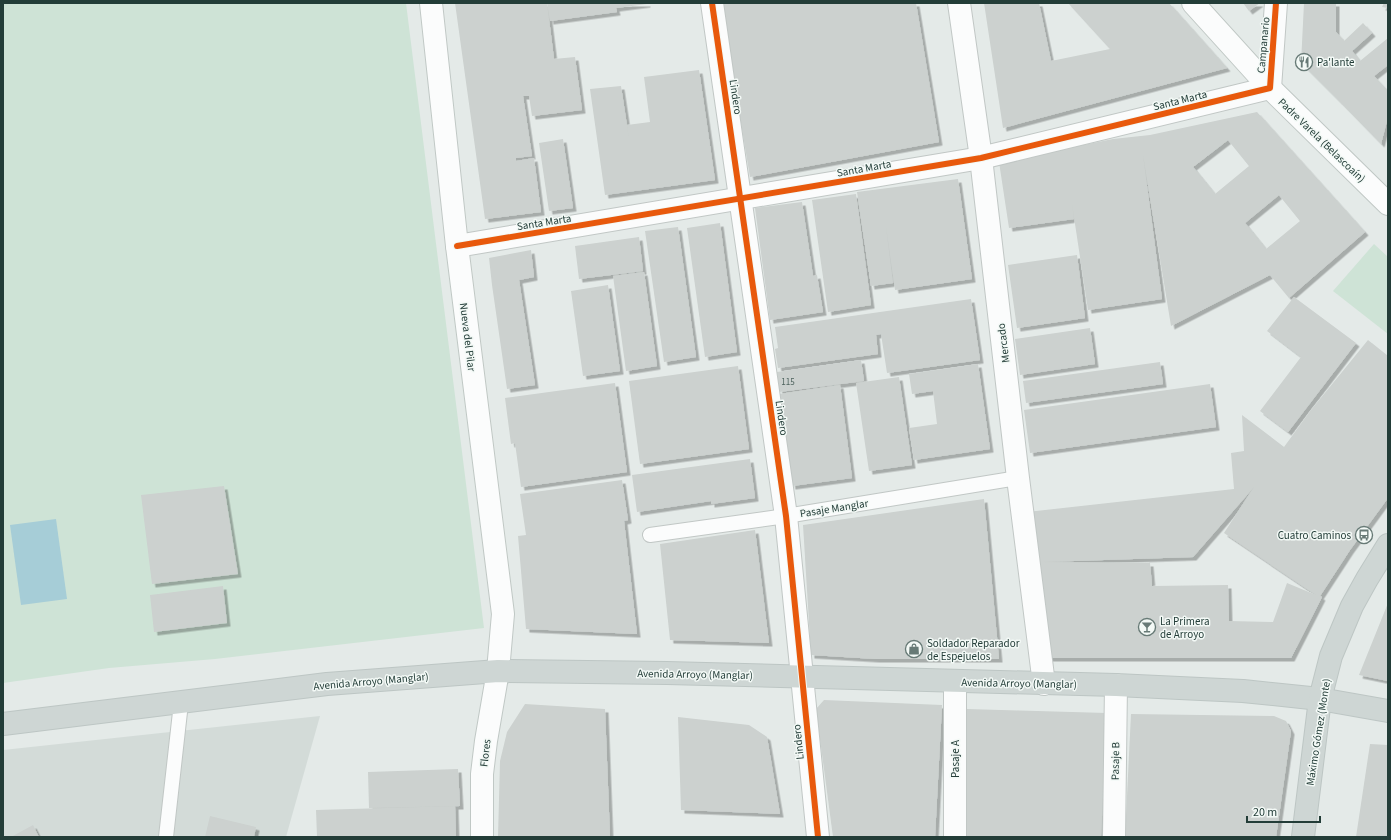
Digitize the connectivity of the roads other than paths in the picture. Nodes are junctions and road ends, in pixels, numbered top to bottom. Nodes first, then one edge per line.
1 (431, 3) edge
2 (712, 3) edge
3 (959, 3) edge
4 (1194, 3) edge
5 (1276, 3) edge
6 (1270, 88) junction
7 (981, 158) junction
8 (740, 200) junction
9 (1388, 204) edge
10 (457, 246) junction
11 (1018, 478) junction
12 (786, 516) junction
13 (650, 534) dead end
14 (1388, 545) edge
15 (498, 671) junction
16 (801, 677) junction
17 (955, 681) junction
18 (1044, 684) junction
19 (1116, 685) junction
20 (1320, 699) junction
21 (181, 703) junction
22 (1388, 711) edge
23 (3, 724) edge
24 (166, 837) edge
25 (482, 837) edge
26 (818, 837) edge
27 (955, 837) edge
28 (1114, 837) edge
29 (1303, 837) edge

1 - 10 street, Nueva del Pilar
2 - 8 street, Lindero
3 - 7 street, Mercado
4 - 6 street, Padre Varela (Belascoaín)
5 - 6 street, Campanario
6 - 7 street, Santa Marta
6 - 9 street, Padre Varela (Belascoaín)
7 - 8 street, Santa Marta
7 - 11 street, Mercado
8 - 10 street, Santa Marta
8 - 12 street, Lindero
10 - 15 street, Nueva del Pilar
11 - 12 lane, Pasaje Manglar
11 - 18 street, Mercado
12 - 13 lane, Pasaje Manglar
12 - 16 street, Lindero
14 - 20 main road, Máximo Gómez (Monte)
15 - 16 main road, Avenida Arroyo (Manglar)
15 - 21 main road, Avenida Arroyo (Manglar)
15 - 25 street, Flores
16 - 17 main road, Avenida Arroyo (Manglar)
16 - 26 street, Lindero
17 - 18 main road, Avenida Arroyo (Manglar)
17 - 27 street, Pasaje A
18 - 19 main road, Avenida Arroyo (Manglar)
19 - 20 main road, Avenida Arroyo (Manglar)
19 - 28 street, Pasaje B
20 - 22 main road, Avenida Arroyo (Manglar)
20 - 29 main road, Máximo Gómez (Monte)
21 - 23 main road, Avenida Arroyo (Manglar)
21 - 24 lane

